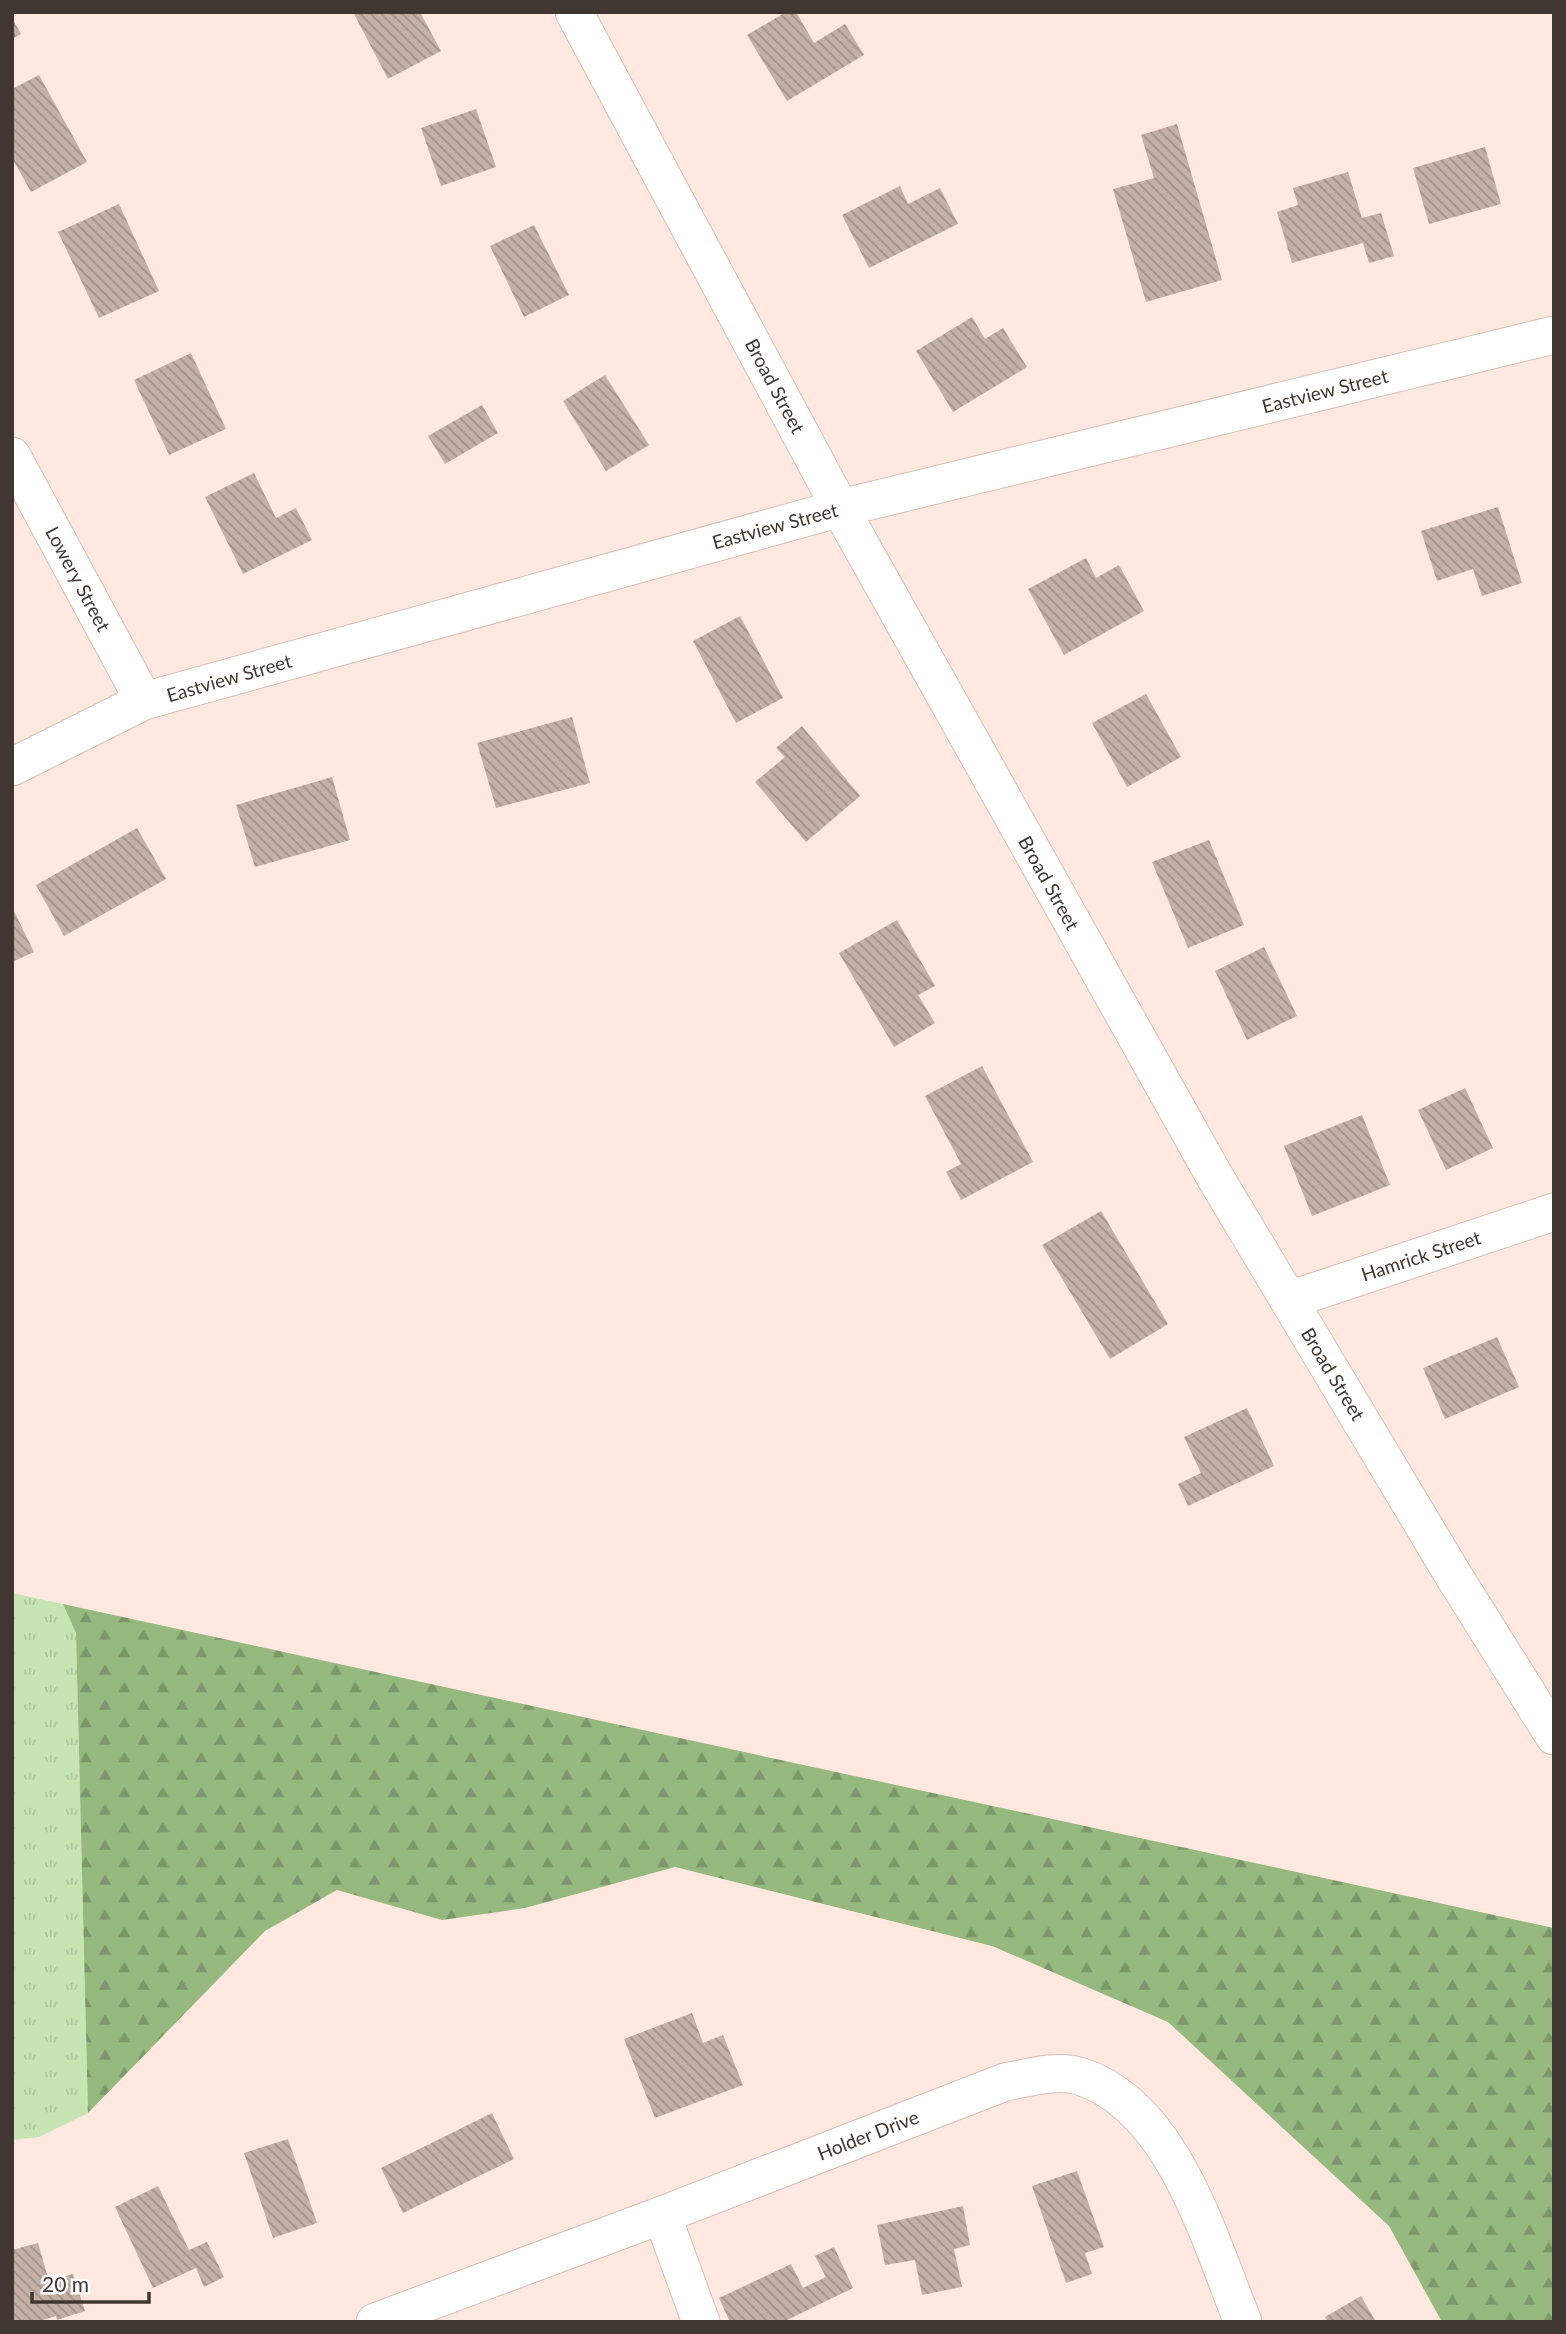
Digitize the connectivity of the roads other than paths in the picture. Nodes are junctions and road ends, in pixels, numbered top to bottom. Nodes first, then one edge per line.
1 (573, 12) edge
2 (1554, 335) edge
3 (12, 456) edge
4 (841, 508) junction
5 (144, 701) junction
6 (12, 767) edge
7 (1554, 1212) edge
8 (1289, 1300) junction
9 (1554, 1736) edge
10 (662, 2215) junction
11 (375, 2322) edge
12 (701, 2322) edge
13 (1243, 2322) edge

1 - 4 street, Broad Street
2 - 4 street, Eastview Street
3 - 5 street, Lowery Street
4 - 5 street, Eastview Street
4 - 8 street, Broad Street
5 - 6 street, Eastview Street
7 - 8 street, Hamrick Street
8 - 9 street, Broad Street
10 - 11 street, Holder Drive
10 - 12 street
10 - 13 street, Holder Drive

